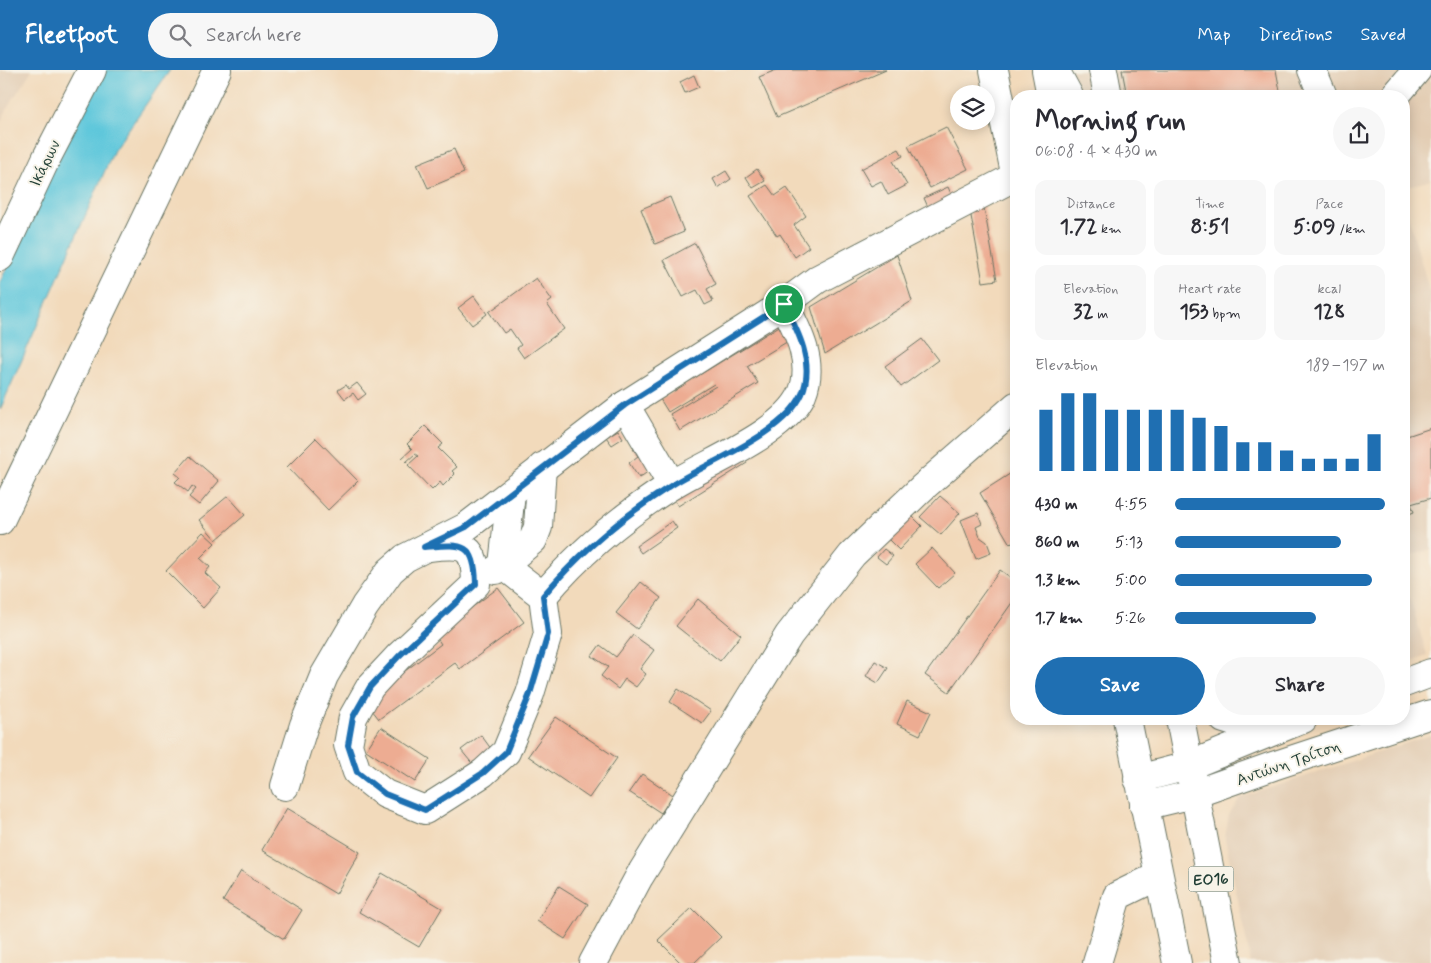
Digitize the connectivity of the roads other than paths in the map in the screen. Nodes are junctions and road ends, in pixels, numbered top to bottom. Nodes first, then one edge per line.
1 (92, 70) edge
2 (217, 70) edge
3 (994, 70) edge
4 (1046, 70) edge
5 (1055, 70) edge
6 (1103, 70) edge
7 (1312, 70) edge
8 (1417, 70) edge
9 (1050, 90) edge
10 (1067, 90) edge
11 (1107, 90) edge
12 (1320, 90) edge
13 (1400, 90) edge
14 (1010, 148) edge
15 (1010, 180) edge
16 (0, 257) edge
17 (784, 304) junction
18 (625, 405) junction
19 (1010, 411) edge
20 (542, 468) junction
21 (672, 484) junction
22 (511, 493) junction
23 (0, 521) edge
24 (424, 547) junction
25 (503, 566) junction
26 (476, 584) junction
27 (543, 596) junction
28 (1431, 673) edge
29 (1410, 681) edge
30 (1431, 715) edge
31 (1410, 722) edge
32 (1128, 725) edge
33 (1181, 725) edge
34 (1243, 725) edge
35 (1287, 725) edge
36 (1400, 725) edge
37 (1273, 730) junction
38 (1188, 766) junction
39 (1138, 779) junction
40 (285, 786) dead end
41 (1194, 794) junction
42 (1144, 806) junction
43 (1158, 876) junction
44 (593, 963) edge
45 (1097, 963) edge
46 (1177, 963) edge
47 (1228, 963) edge

1 - 16 street, Ικάρων
2 - 23 street
3 - 14 street
4 - 9 street
5 - 10 street
6 - 11 street
7 - 12 street
8 - 13 street
15 - 17 street
17 - 18 street
17 - 21 street
18 - 20 street
18 - 21 street
19 - 44 street
20 - 22 street
20 - 25 street
21 - 27 street
22 - 24 street
22 - 25 street
24 - 26 street
24 - 40 street
25 - 26 street
25 - 27 street
26 - 27 street
28 - 29 street
30 - 31 street, Αντώνη Τρίτση
32 - 39 street
33 - 38 street, ΕΟ16
34 - 37 street
35 - 37 street, Αντώνη Τρίτση
36 - 41 street, Αντώνη Τρίτση
37 - 38 street, Αντώνη Τρίτση
38 - 39 street, Αντώνη Τρίτση
38 - 41 street, ΕΟ16
39 - 42 street
41 - 42 street, Αντώνη Τρίτση
41 - 47 street, ΕΟ16
42 - 43 street
43 - 45 street
43 - 46 street

